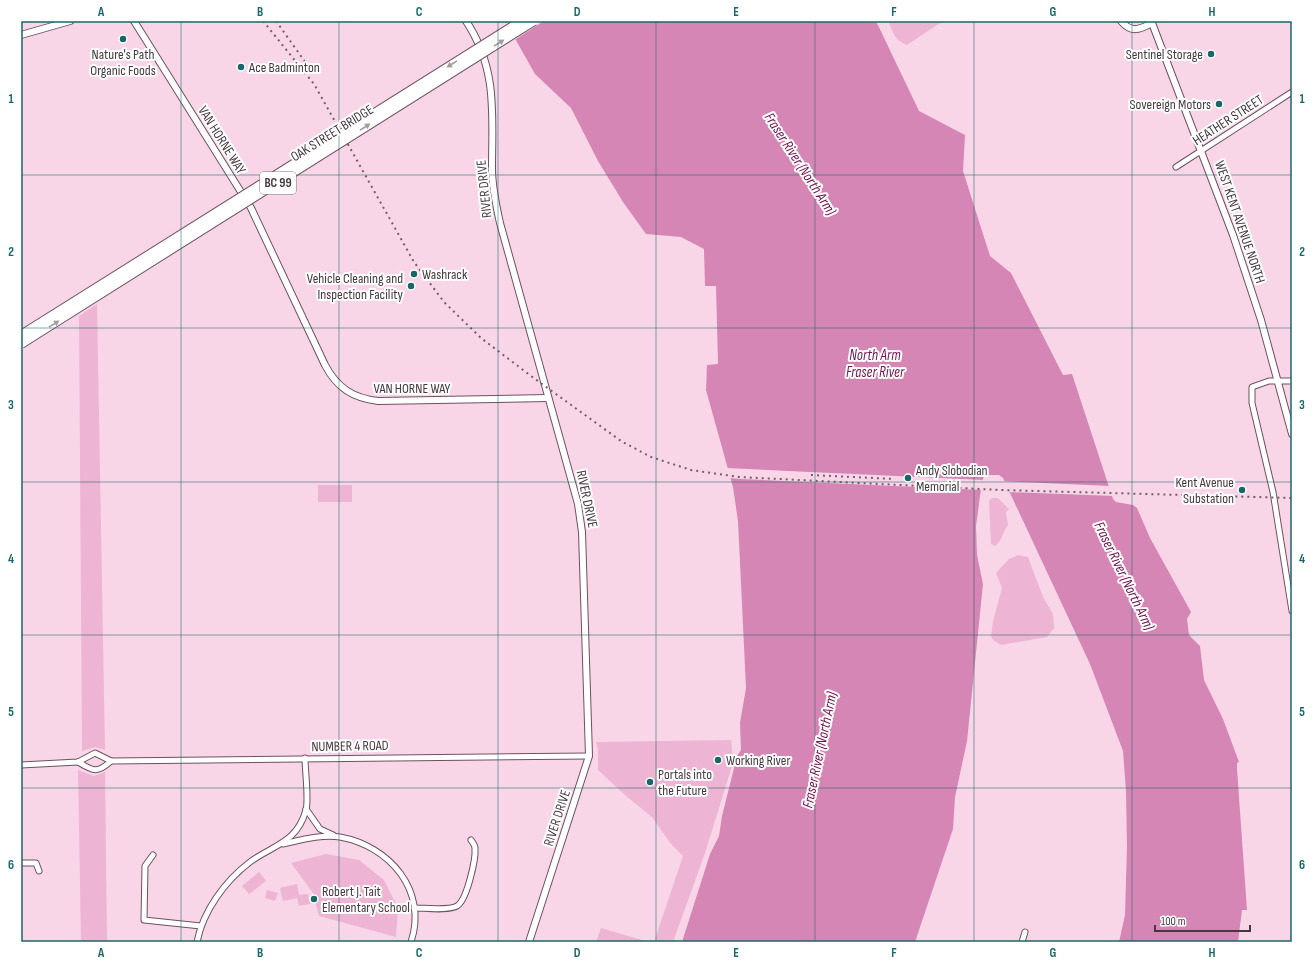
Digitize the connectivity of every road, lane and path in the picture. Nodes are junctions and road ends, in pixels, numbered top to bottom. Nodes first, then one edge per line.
1 (70, 21) edge
2 (134, 21) edge
3 (466, 21) edge
4 (521, 21) edge
5 (534, 21) edge
6 (1121, 21) edge
7 (1153, 22) edge
8 (21, 35) edge
9 (1292, 92) edge
10 (1202, 152) junction
11 (1176, 167) dead end
12 (21, 335) edge
13 (21, 344) edge
14 (1278, 381) junction
15 (1292, 381) edge
16 (548, 398) junction
17 (1292, 434) edge
18 (1292, 610) edge
19 (589, 756) junction
20 (305, 758) junction
21 (111, 761) junction
22 (78, 762) junction
23 (21, 765) edge
24 (306, 809) junction
25 (340, 837) junction
26 (471, 840) dead end
27 (282, 844) junction
28 (153, 855) dead end
29 (21, 863) edge
30 (39, 871) dead end
31 (414, 908) junction
32 (201, 926) junction
33 (1025, 932) dead end
34 (197, 942) edge
35 (410, 942) edge
36 (529, 942) edge
37 (1022, 942) edge

1 - 8 street
2 - 16 street, VAN HORNE WAY
3 - 16 street, RIVER DRIVE
4 -> 12 highway, OAK STREET BRIDGE / BC 99, bridge
13 -> 5 highway, OAK STREET BRIDGE / BC 99, bridge
6 - 7 street
7 - 10 street, WEST KENT AVENUE NORTH
9 - 10 street, HEATHER STREET
10 - 11 street, HEATHER STREET
10 - 14 street, WEST KENT AVENUE NORTH
14 - 15 street
14 - 17 street, WEST KENT AVENUE NORTH
14 - 18 street
16 - 19 street, RIVER DRIVE
19 - 20 street, NUMBER 4 ROAD
19 - 36 street, RIVER DRIVE
20 - 21 street, NUMBER 4 ROAD
20 - 24 street
21 - 22 street, NUMBER 4 ROAD
21 - 22 street, NUMBER 4 ROAD
22 - 23 street, NUMBER 4 ROAD
24 - 25 street
24 - 27 street
25 - 27 street
25 - 31 street
26 - 31 street
27 - 32 street
28 - 32 street
29 - 30 street
31 - 35 street
32 - 34 street
33 - 37 street

